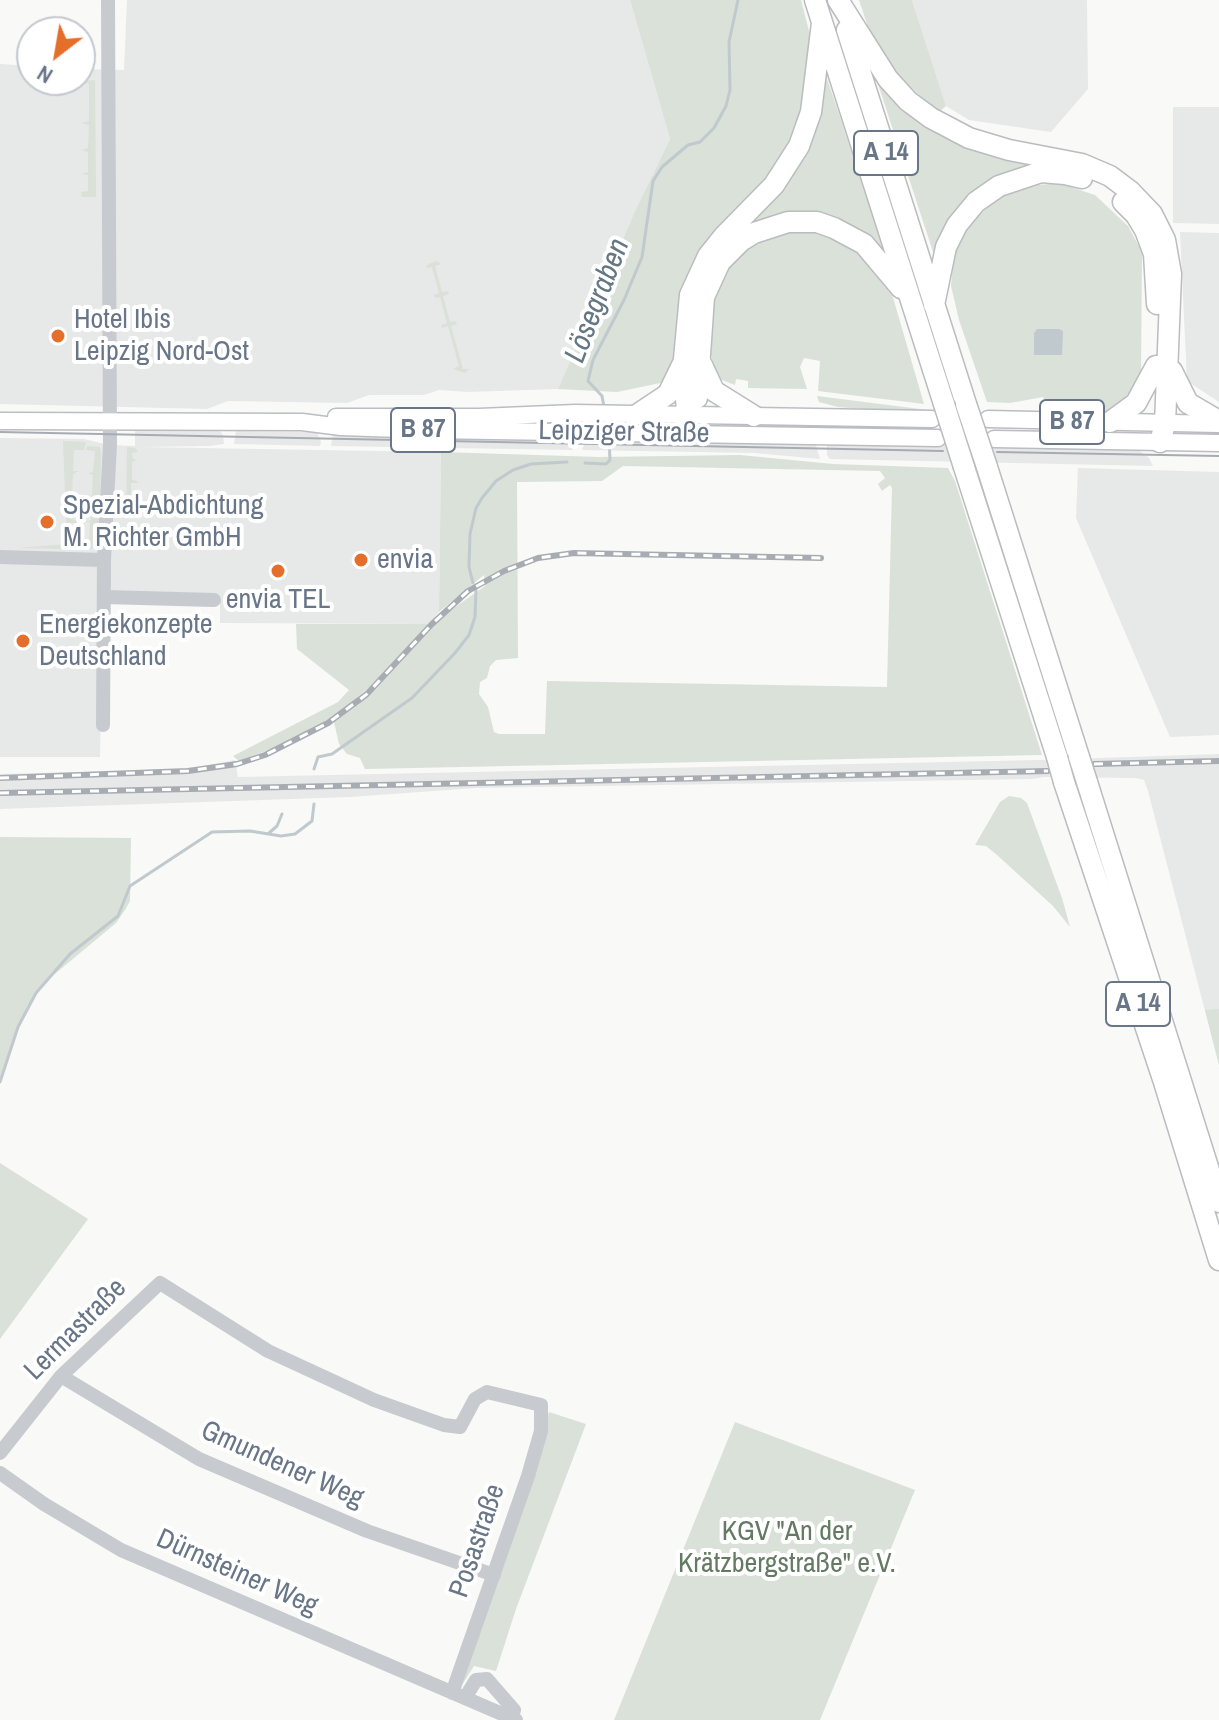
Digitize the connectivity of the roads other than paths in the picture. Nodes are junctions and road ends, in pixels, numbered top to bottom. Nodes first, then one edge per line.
1 (108, 0) edge
2 (815, 0) edge
3 (838, 0) edge
4 (822, 23) junction
5 (911, 301) junction
6 (934, 305) junction
7 (692, 358) junction
8 (1162, 364) junction
9 (938, 411) junction
10 (627, 414) junction
11 (754, 416) junction
12 (988, 419) dead end
13 (0, 421) edge
14 (311, 422) junction
15 (1110, 422) junction
16 (110, 423) junction
17 (1219, 423) edge
18 (691, 424) junction
19 (1160, 430) junction
20 (938, 438) dead end
21 (994, 439) dead end
22 (1219, 443) edge
23 (0, 557) edge
24 (104, 560) junction
25 (104, 597) junction
26 (214, 600) dead end
27 (103, 725) dead end
28 (1219, 1202) edge
29 (1219, 1260) edge
30 (61, 1376) junction
31 (541, 1405) joint
32 (0, 1453) edge
33 (0, 1473) edge
34 (494, 1575) junction
35 (458, 1696) junction
36 (513, 1719) edge

1 - 16 street
2 - 4 highway, A 14
3 - 6 highway, A 14
3 - 8 highway
4 - 5 highway, A 14
4 - 7 highway
5 - 7 highway
5 - 9 highway, A 14
6 - 8 highway
6 - 28 highway, A 14, bridge
7 - 10 highway
7 - 11 highway
7 - 18 highway
8 - 15 highway
8 - 17 highway
8 - 19 highway
9 - 11 main road, B 87
9 - 29 highway, A 14, bridge
10 - 14 main road, Leipziger Straße / B 87
10 - 18 main road, B 87
11 - 18 main road, B 87
12 - 15 main road, B 87
13 - 16 main road, Leipziger Straße / B 87
14 - 16 main road, Leipziger Straße / B 87
14 - 18 main road, Leipziger Straße / B 87
15 - 19 main road, B 87
16 - 24 street
17 - 19 main road, B 87
18 - 20 main road, Leipziger Straße / B 87
19 - 21 main road, B 87
19 - 22 main road, B 87
23 - 24 street
24 - 25 street
25 - 26 street
25 - 27 street
30 - 31 street, Lermastraße
30 - 32 street, Lermastraße
30 - 34 street, Gmundener Weg
31 - 34 street, Posastraße
33 - 35 street, Dürnsteiner Weg
34 - 35 street, Posastraße
35 - 36 street, Dürnsteiner Weg
35 - 36 street, Dürnsteiner Weg

